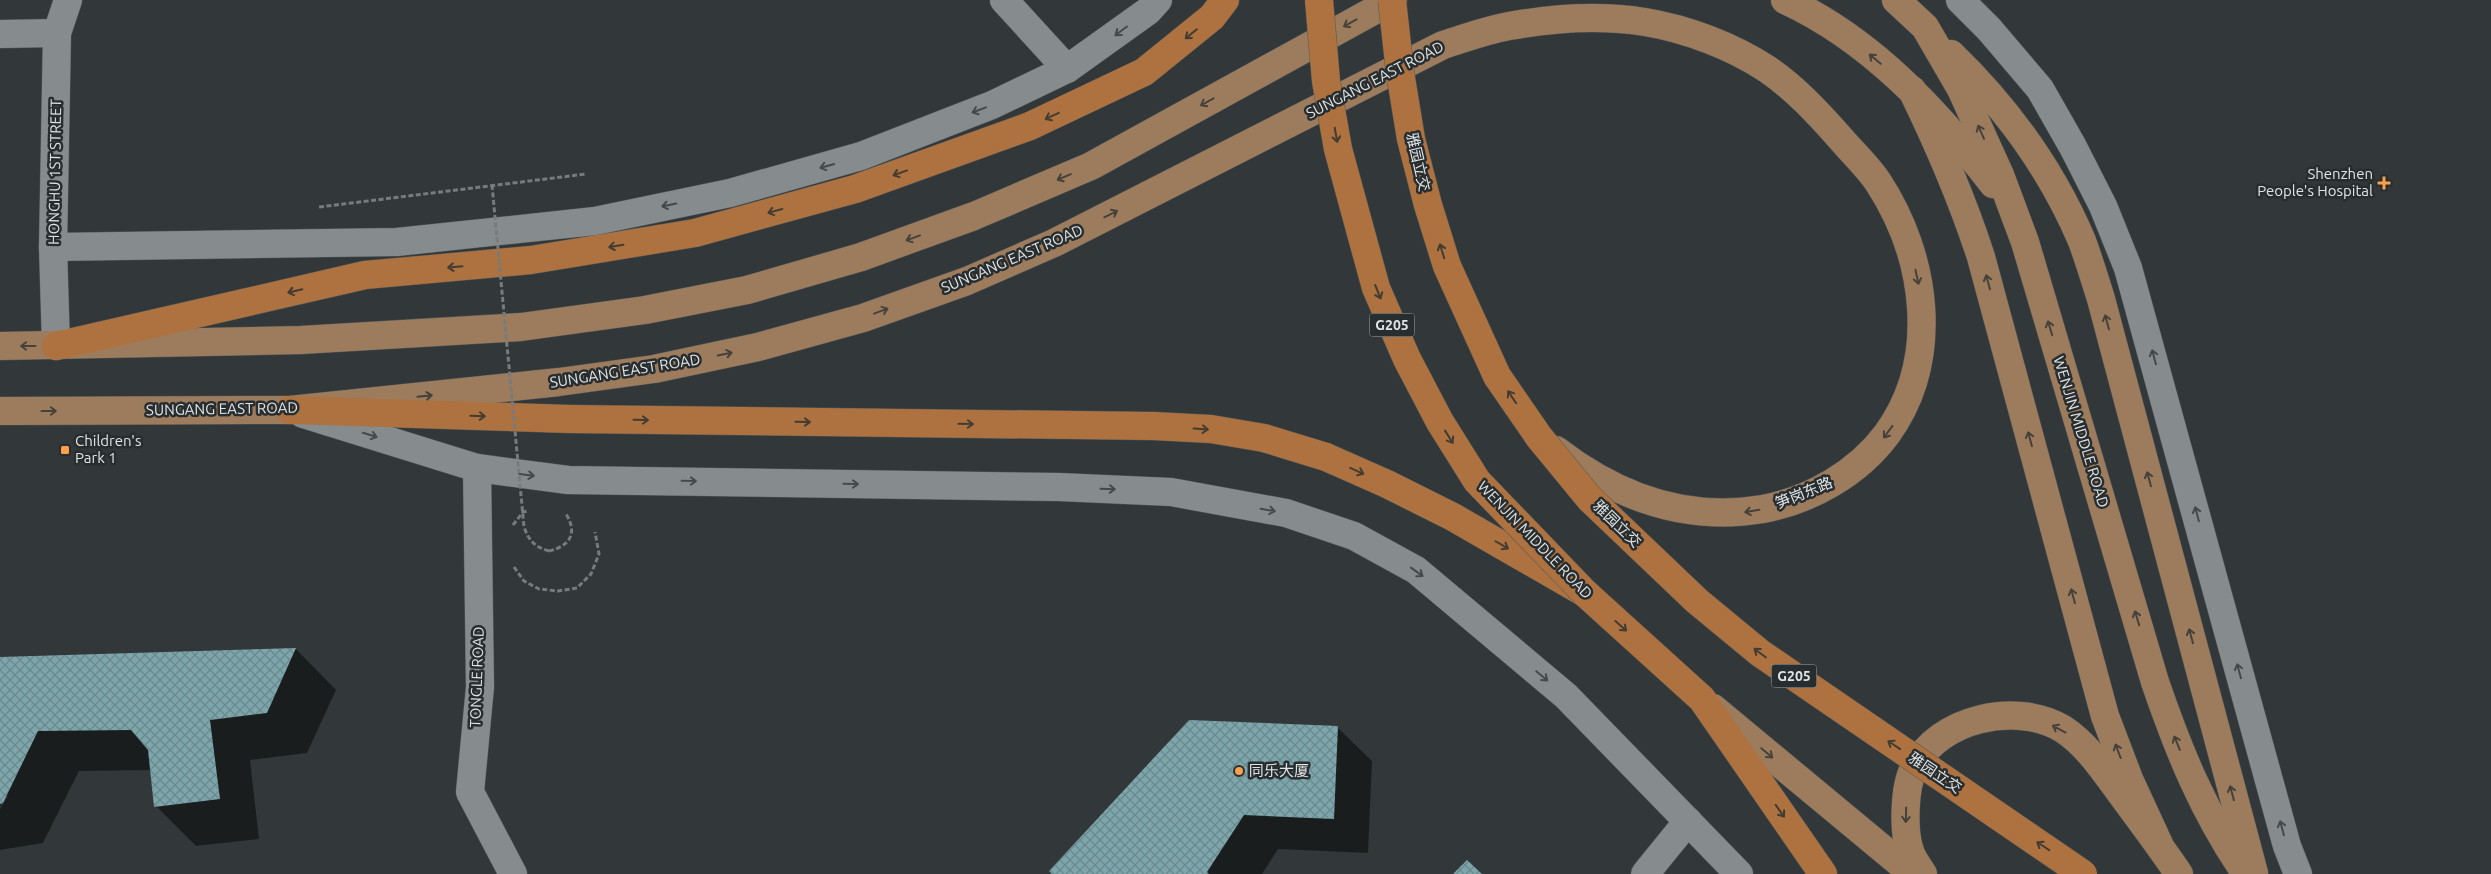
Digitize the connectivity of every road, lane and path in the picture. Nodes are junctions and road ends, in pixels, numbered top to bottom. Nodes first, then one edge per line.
1 (68, 0) edge
2 (1004, 0) edge
3 (1158, 0) edge
4 (1226, 0) edge
5 (1319, 0) edge
6 (1392, 0) edge
7 (1784, 0) edge
8 (1896, 0) edge
9 (1960, 0) edge
10 (1925, 28) junction
11 (57, 33) junction
12 (0, 34) edge
13 (1067, 68) junction
14 (1912, 90) junction
15 (586, 174) dead end
16 (492, 185) junction
17 (314, 207) dead end
18 (1904, 230) joint
19 (2025, 242) junction
20 (54, 247) junction
21 (0, 346) edge
22 (56, 346) junction
23 (290, 410) junction
24 (0, 411) edge
25 (1539, 437) junction
26 (477, 468) junction
27 (536, 508) dead end
28 (565, 511) dead end
29 (510, 531) dead end
30 (595, 532) dead end
31 (513, 564) dead end
32 (1585, 593) junction
33 (1702, 699) junction
34 (2196, 788) junction
35 (1688, 821) junction
36 (2159, 844) junction
37 (513, 874) edge
38 (1645, 874) edge
39 (1739, 874) edge
40 (1823, 874) edge
41 (1913, 874) edge
42 (1923, 874) edge
43 (2083, 874) edge
44 (2179, 874) edge
45 (2228, 874) edge
46 (2246, 874) edge
47 (2254, 874) edge
48 (2298, 874) edge

1 - 11 street, HONGHU 1ST STREET
2 - 13 street
3 -> 13 street
4 -> 22 highway
5 -> 32 highway, WENJIN MIDDLE ROAD / G205, bridge
6 -> 22 main road
25 -> 6 highway, 雅园立交 / G205, bridge
14 -> 7 main road
8 - 10 main road, WENJIN MIDDLE ROAD
48 -> 9 street
19 -> 10 main road, WENJIN MIDDLE ROAD
47 -> 10 main road
11 - 12 street
11 - 20 street, HONGHU 1ST STREET
13 -> 20 street
14 - 19 main road
36 -> 14 main road
15 - 16 path
16 - 17 path
16 - 28 path, bridge
23 -> 18 main road, SUNGANG EAST ROAD
18 -> 25 main road, 笋岗东路, bridge
34 -> 19 main road, WENJIN MIDDLE ROAD
20 - 22 street, HONGHU 1ST STREET
22 -> 21 main road
24 -> 23 main road, SUNGANG EAST ROAD
23 -> 26 street
23 -> 32 highway, bridge
43 -> 25 highway, 雅园立交 / G205, bridge
26 -> 35 street
26 - 37 street, TONGLE ROAD
27 - 29 path
30 - 31 path
32 -> 33 highway, WENJIN MIDDLE ROAD / G205
33 -> 40 highway, G205
33 -> 41 main road, WENJIN MIDDLE ROAD
34 - 45 main road
34 - 46 main road, WENJIN MIDDLE ROAD
35 - 38 street
35 - 39 street
36 -> 42 main road
36 - 44 main road

